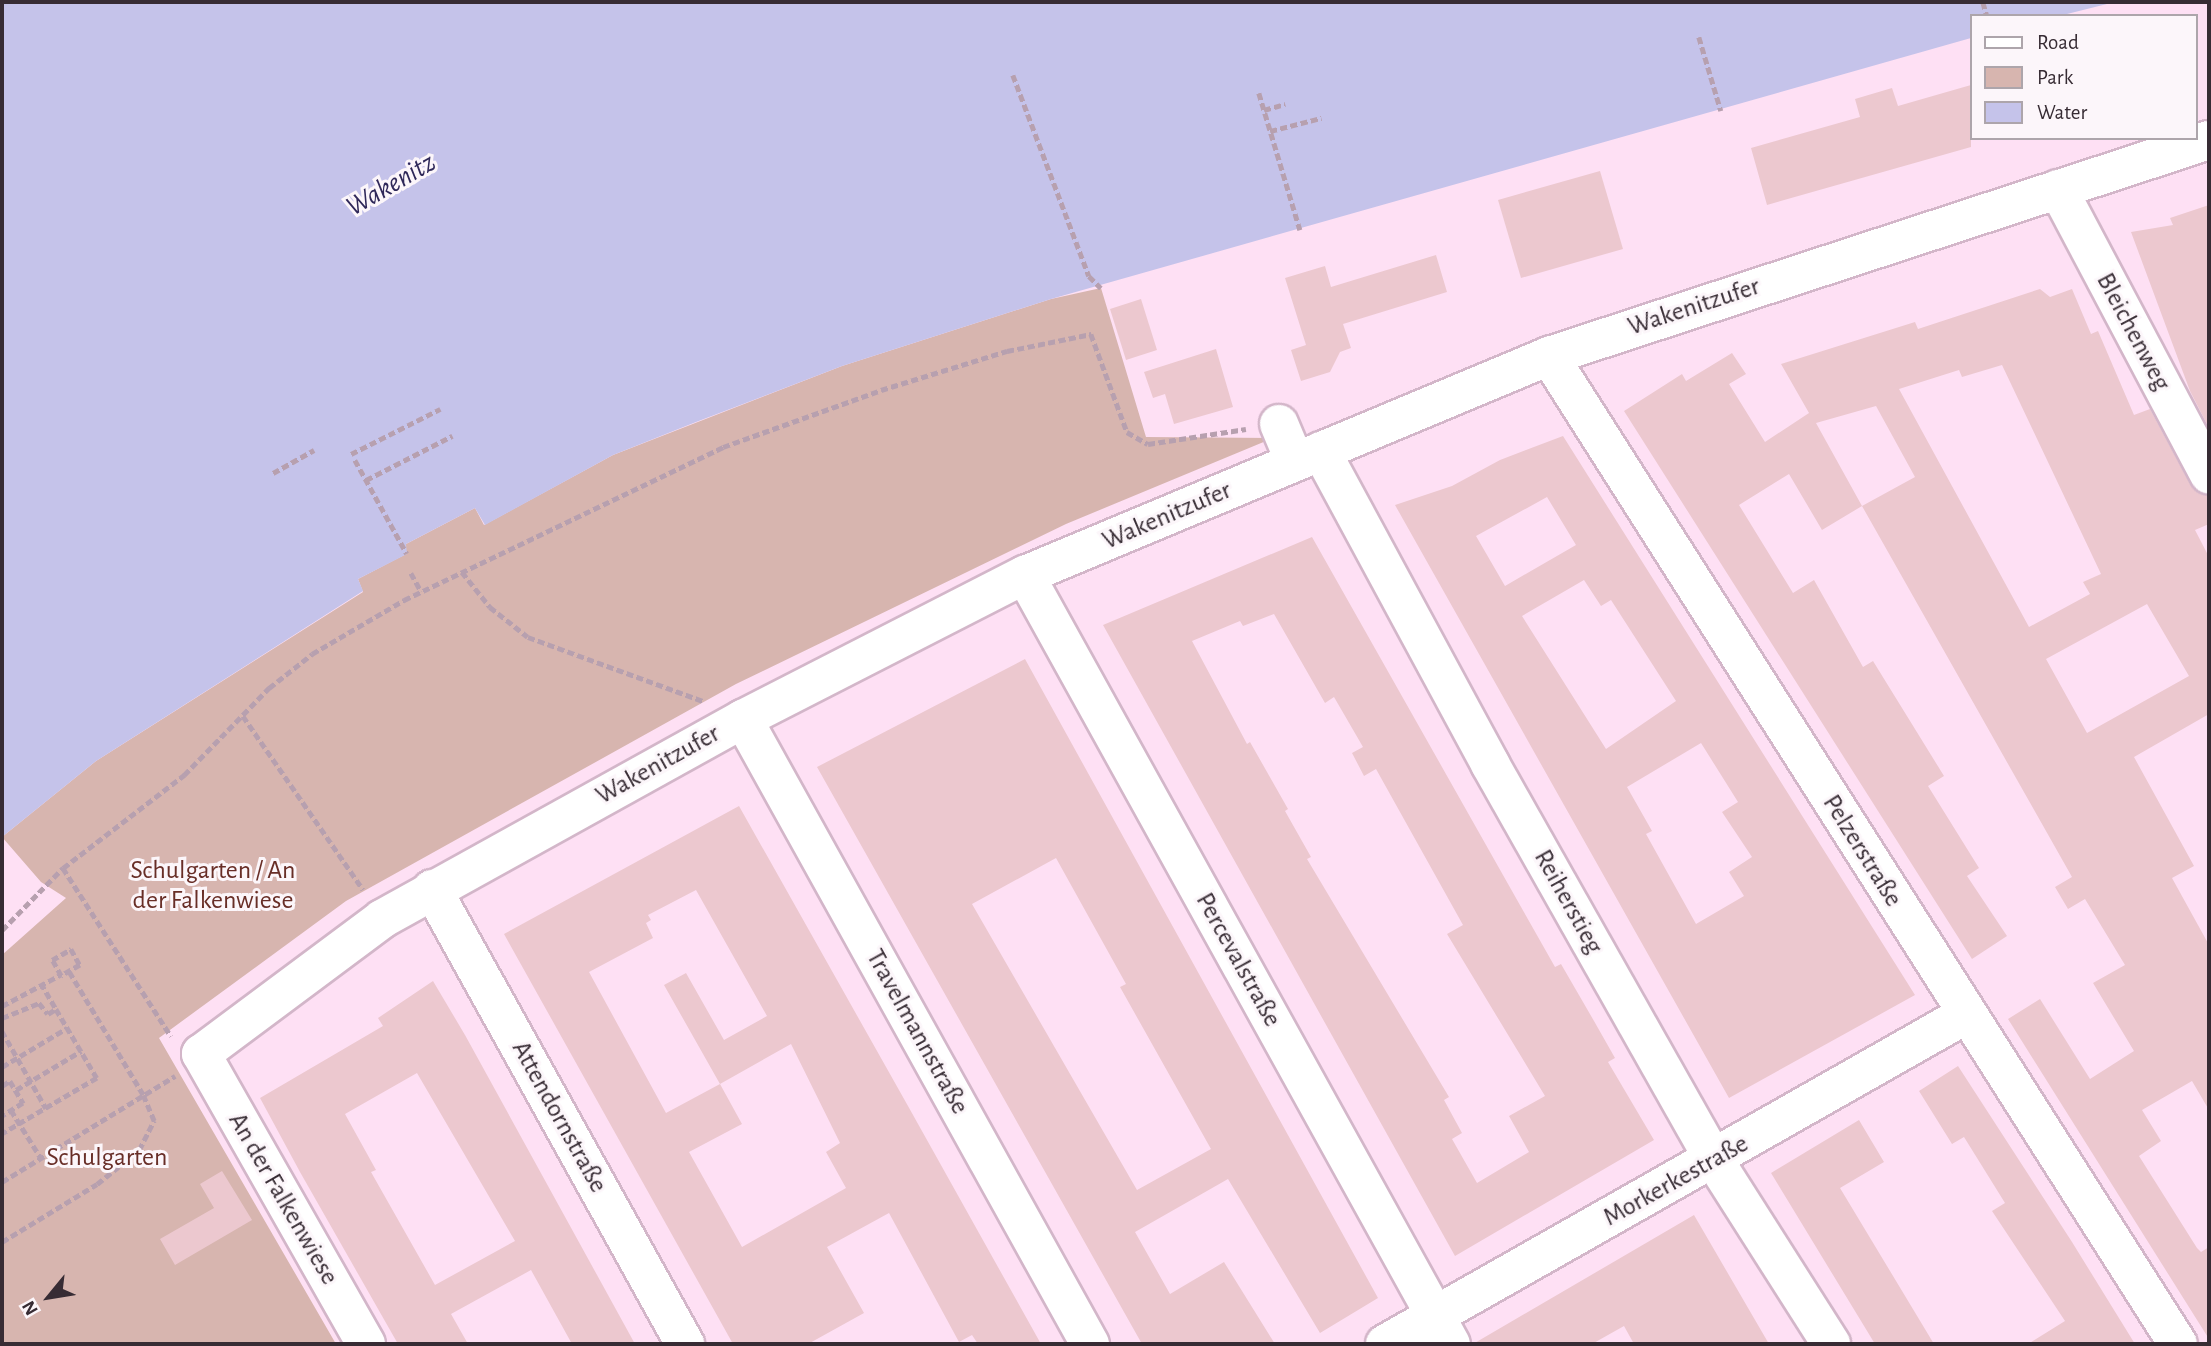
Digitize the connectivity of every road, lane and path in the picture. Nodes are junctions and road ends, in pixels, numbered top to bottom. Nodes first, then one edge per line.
1 (1699, 37) dead end
2 (1013, 75) dead end
3 (1259, 93) dead end
4 (1285, 104) dead end
5 (1264, 110) junction
6 (1721, 111) dead end
7 (1321, 118) dead end
8 (1270, 131) junction
9 (2209, 140) edge
10 (2058, 189) junction
11 (1300, 230) dead end
12 (1101, 288) dead end
13 (1549, 356) junction
14 (440, 409) dead end
15 (1279, 424) joint
16 (452, 436) dead end
17 (314, 450) dead end
18 (351, 454) dead end
19 (1308, 456) junction
20 (355, 460) dead end
21 (273, 473) dead end
22 (2209, 474) edge
23 (366, 480) junction
24 (407, 554) dead end
25 (462, 572) junction
26 (411, 573) dead end
27 (1025, 575) junction
28 (421, 591) junction
29 (243, 716) junction
30 (743, 719) junction
31 (63, 868) junction
32 (432, 889) junction
33 (382, 919) junction
34 (2, 930) edge
35 (69, 972) junction
36 (60, 975) junction
37 (41, 982) junction
38 (2, 1006) edge
39 (56, 1009) junction
40 (1965, 1015) junction
41 (2, 1018) edge
42 (67, 1028) junction
43 (2, 1031) edge
44 (81, 1051) junction
45 (18, 1058) junction
46 (195, 1060) junction
47 (2, 1067) edge
48 (31, 1082) junction
49 (2, 1086) edge
50 (16, 1090) junction
51 (143, 1095) junction
52 (46, 1108) junction
53 (11, 1110) junction
54 (2, 1116) edge
55 (19, 1124) junction
56 (2, 1134) edge
57 (41, 1158) junction
58 (1714, 1160) junction
59 (2, 1182) edge
60 (2, 1242) edge
61 (1443, 1329) edge
62 (366, 1344) edge
63 (685, 1344) edge
64 (1090, 1344) edge
65 (1385, 1344) edge
66 (1831, 1344) edge
67 (2178, 1344) edge

1 - 6 path
2 - 12 path
3 - 5 path
4 - 5 path
5 - 8 path
7 - 8 path
8 - 11 path
9 - 10 street, Wakenitzufer
10 - 13 street, Wakenitzufer
10 - 22 street, Bleichenweg
13 - 19 street, Wakenitzufer
13 - 40 street, Pelzerstraße
14 - 18 path
15 - 19 street, Reiherstieg
15 - 25 path
16 - 23 path
17 - 21 path
19 - 27 street, Wakenitzufer
19 - 58 street, Reiherstieg
20 - 23 path
23 - 24 path
25 - 28 path
25 - 30 path
26 - 28 path
27 - 30 street, Wakenitzufer
27 - 61 street, Percevalstraße
28 - 29 path
29 - 31 path
29 - 33 path
30 - 32 street, Wakenitzufer
30 - 64 street, Travelmannstraße
31 - 34 path
31 - 46 path
32 - 33 street, Wakenitzufer
32 - 63 street, Attendornstraße
33 - 46 street, Wakenitzufer
35 - 36 path
35 - 36 path
35 - 51 path
36 - 37 path
37 - 38 path
37 - 39 path
39 - 41 path
39 - 42 path
40 - 58 street, Morkerkestraße
40 - 67 street, Pelzerstraße
42 - 44 path
42 - 45 path
43 - 45 path
44 - 48 path
44 - 52 path
45 - 47 path
45 - 48 path
46 - 51 path
46 - 62 street, An der Falkenwiese
48 - 50 path
48 - 52 path
49 - 50 path
50 - 53 path
51 - 57 path
51 - 60 path
52 - 55 path
53 - 54 path
53 - 55 path
55 - 56 path
55 - 57 path
57 - 59 path
58 - 61 street, Morkerkestraße
58 - 66 street, Reiherstieg
61 - 65 street, Morkerkestraße

